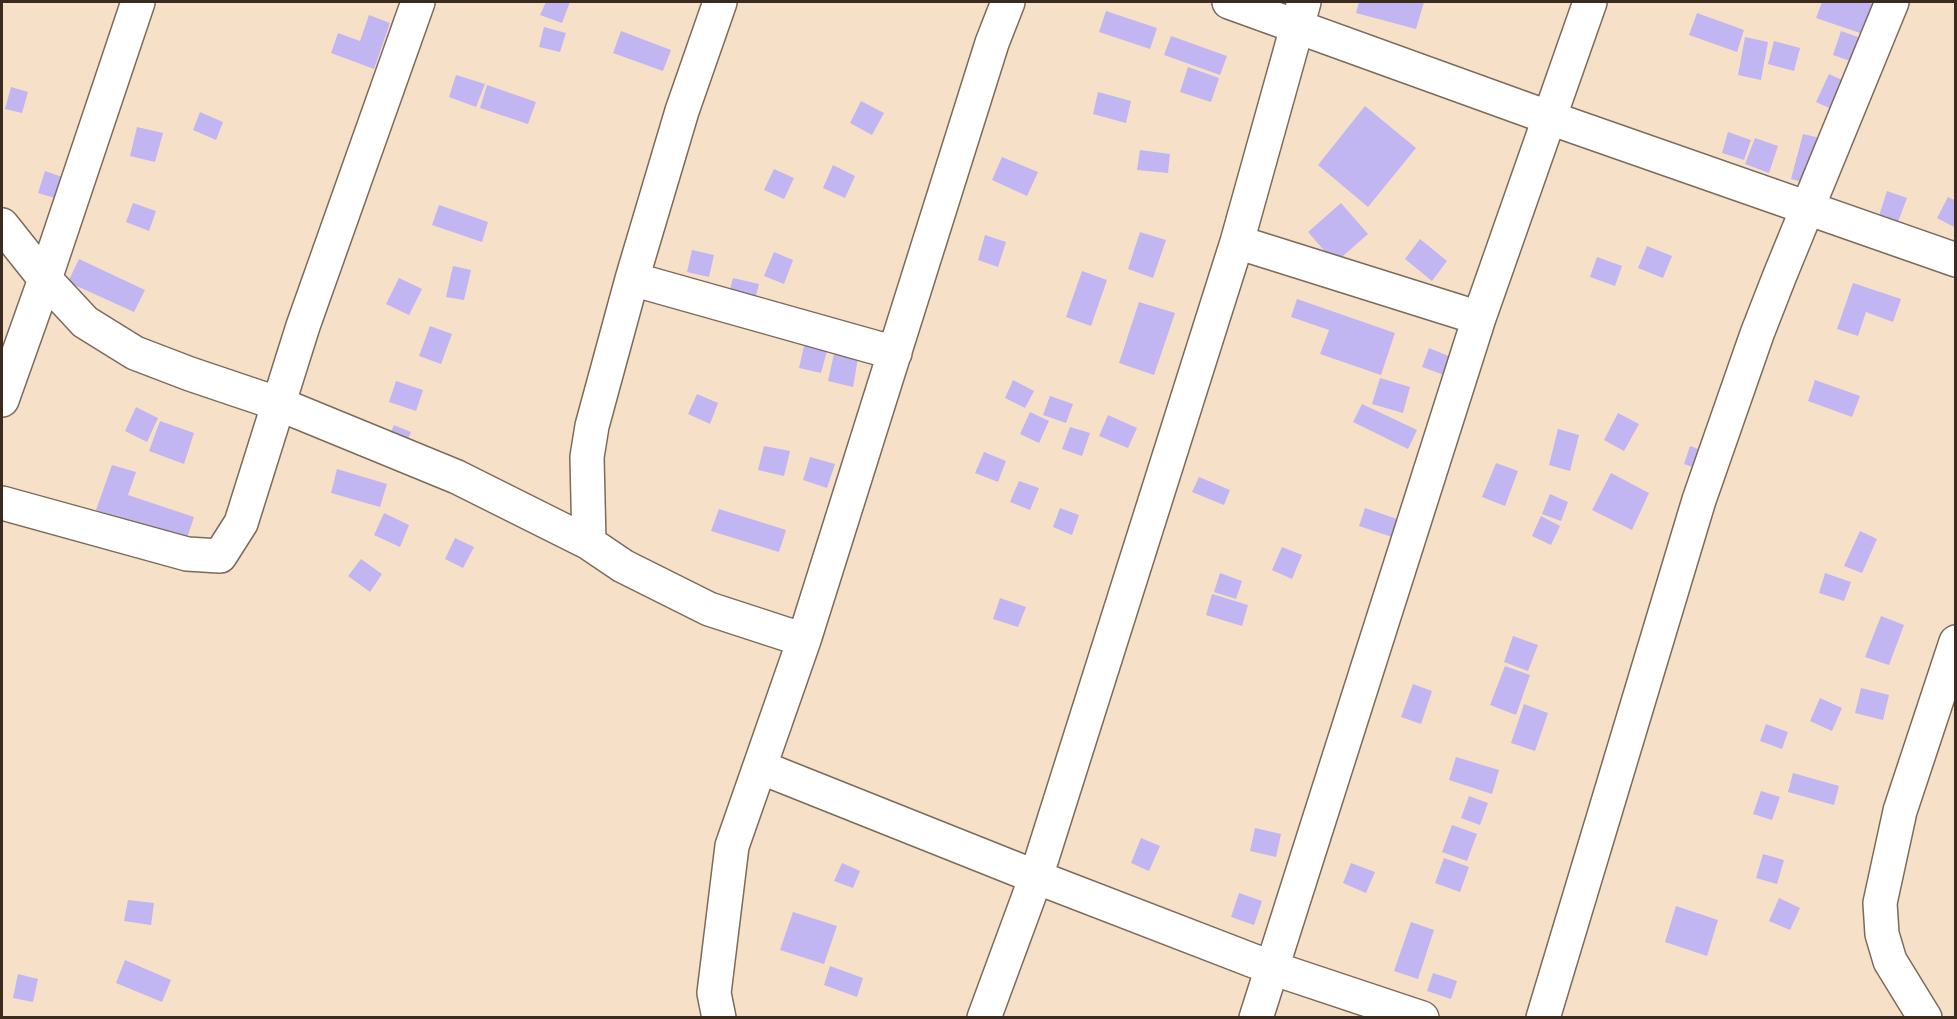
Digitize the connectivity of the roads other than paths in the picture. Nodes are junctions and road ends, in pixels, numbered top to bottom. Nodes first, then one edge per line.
1 (138, 2) edge
2 (418, 2) edge
3 (720, 2) edge
4 (1008, 2) edge
5 (1229, 2) edge
6 (1590, 2) edge
7 (1892, 2) edge
8 (1301, 13) edge
9 (1550, 118) junction
10 (1806, 208) junction
11 (2, 225) edge
12 (1237, 242) junction
13 (1956, 260) edge
14 (45, 279) junction
15 (632, 279) junction
16 (1479, 318) junction
17 (895, 353) junction
18 (2, 400) edge
19 (279, 404) junction
20 (2, 503) edge
21 (589, 543) junction
22 (804, 640) junction
23 (1956, 642) edge
24 (760, 767) junction
25 (1036, 878) junction
26 (1272, 968) junction
27 (719, 1017) edge
28 (984, 1017) edge
29 (1256, 1017) edge
30 (1422, 1017) edge
31 (1543, 1017) edge
32 (1925, 1017) edge

1 - 14 street
2 - 19 street
3 - 15 street
4 - 17 street
5 - 8 street
6 - 9 street
7 - 10 street
8 - 9 street
8 - 12 street
9 - 10 street
9 - 16 street
10 - 13 street
10 - 31 street
11 - 14 street
12 - 16 street
12 - 25 street
14 - 18 street
14 - 19 street
15 - 17 street
15 - 21 street
16 - 26 street
17 - 22 street
19 - 20 street
19 - 21 street
21 - 22 street
22 - 24 street
23 - 32 street
24 - 25 street
24 - 27 street
25 - 26 street
25 - 28 street
26 - 29 street
26 - 30 street

